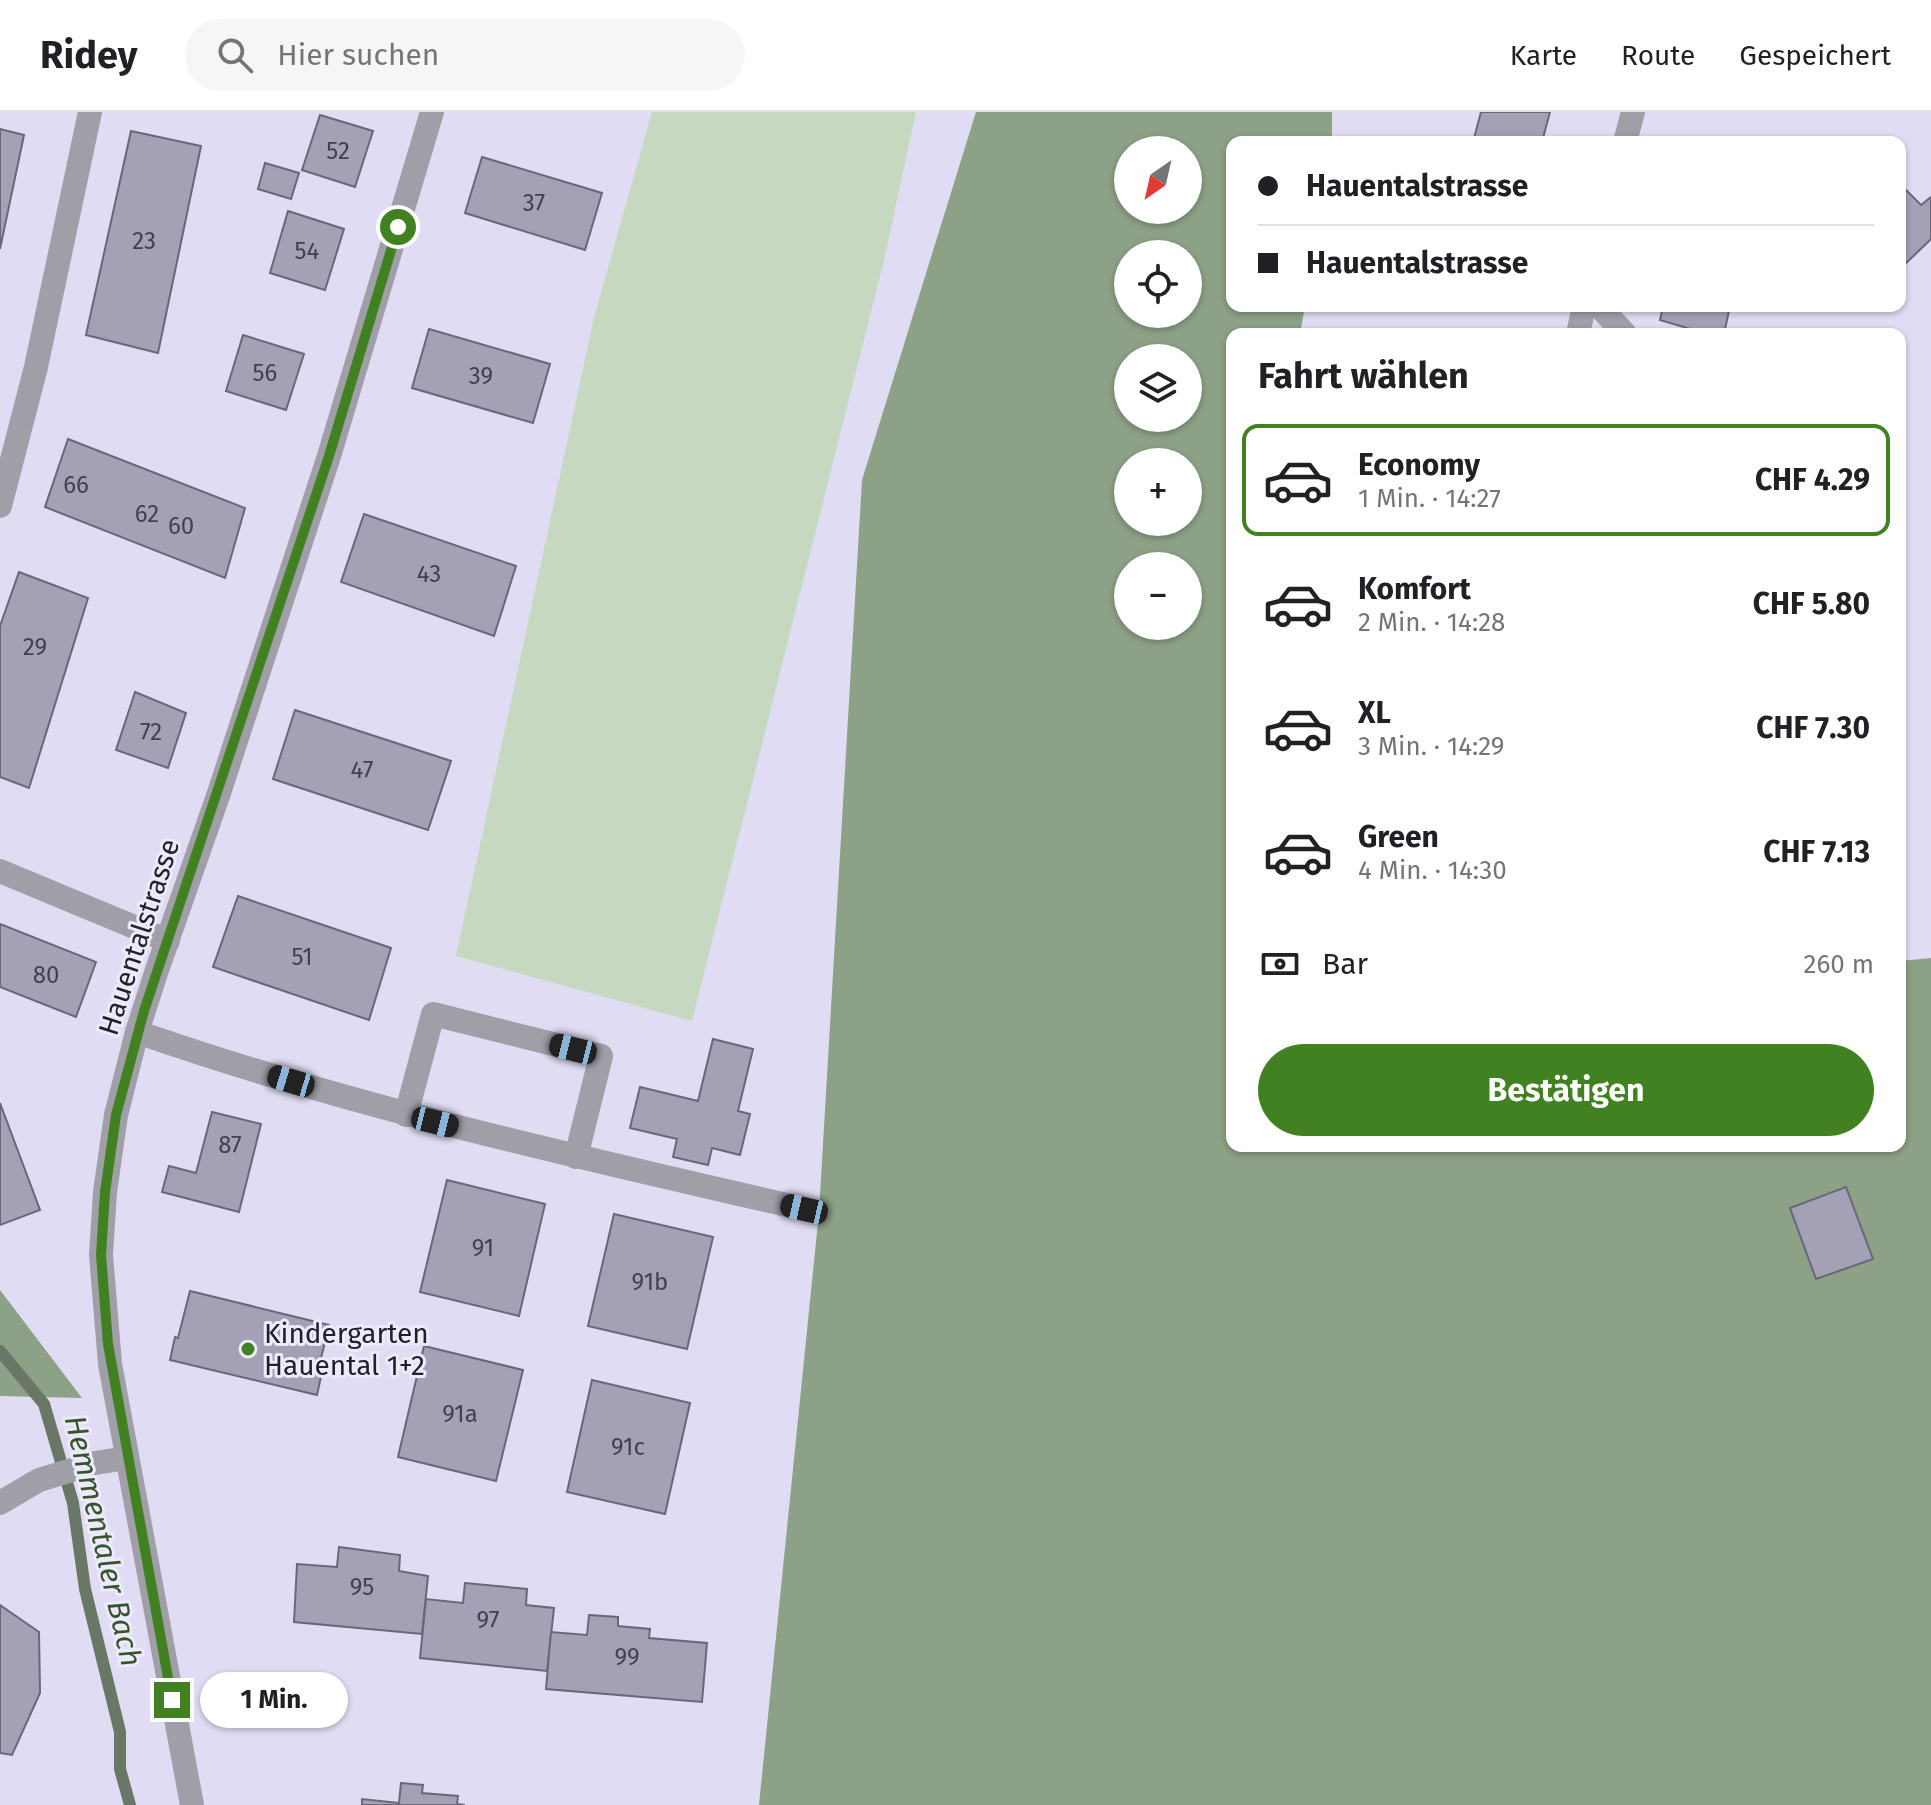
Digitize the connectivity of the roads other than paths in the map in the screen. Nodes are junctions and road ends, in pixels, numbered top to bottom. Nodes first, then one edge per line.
1 (90, 112) edge
2 (432, 112) edge
3 (1633, 112) edge
4 (1627, 136) edge
5 (1605, 312) edge
6 (1619, 328) edge
7 (0, 506) edge
8 (0, 871) edge
9 (168, 941) junction
10 (137, 1032) junction
11 (406, 1115) junction
12 (576, 1157) junction
13 (804, 1209) dead end
14 (127, 1458) junction
15 (0, 1503) edge
16 (192, 1805) edge

1 - 7 street
2 - 9 street, Hauentalstrasse
3 - 4 street
5 - 6 street
8 - 9 street
9 - 10 street, Hauentalstrasse
10 - 11 street
10 - 14 street, Hauentalstrasse
11 - 12 street
11 - 12 street
12 - 13 street
14 - 15 street
14 - 16 street, Hauentalstrasse

